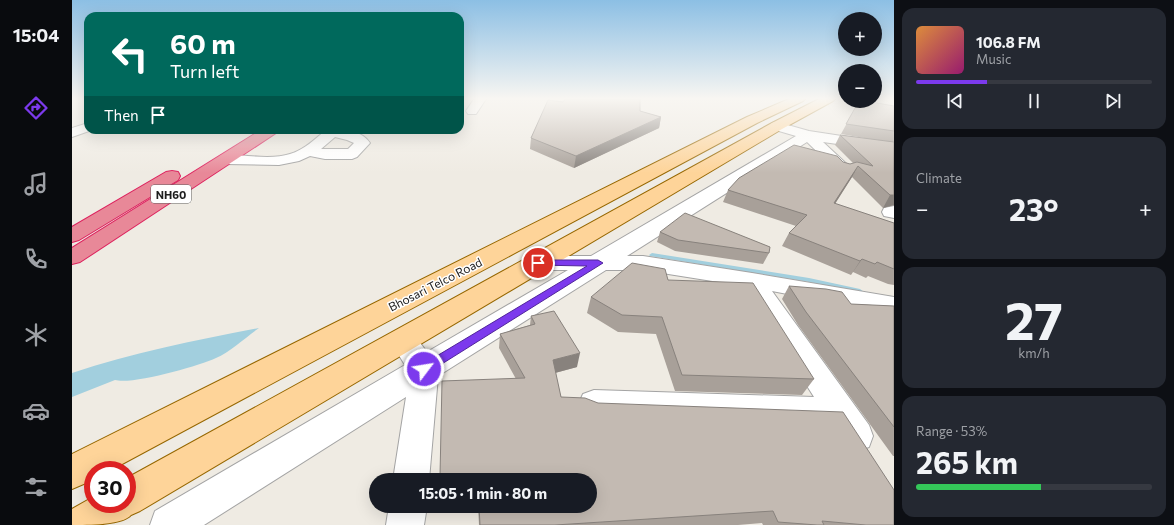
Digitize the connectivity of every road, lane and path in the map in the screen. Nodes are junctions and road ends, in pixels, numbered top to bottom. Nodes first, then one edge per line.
1 (745, 124) edge
2 (782, 124) edge
3 (777, 126) junction
4 (84, 128) edge
5 (72, 133) edge
6 (241, 134) edge
7 (265, 134) edge
8 (330, 134) edge
9 (345, 134) edge
10 (808, 135) junction
11 (894, 148) edge
12 (307, 151) junction
13 (225, 159) junction
14 (844, 169) edge
15 (72, 236) edge
16 (72, 257) edge
17 (538, 263) junction
18 (598, 263) junction
19 (752, 280) junction
20 (894, 306) edge
21 (403, 340) junction
22 (424, 369) junction
23 (594, 403) edge
24 (840, 412) junction
25 (869, 455) edge
26 (72, 472) edge
27 (412, 473) edge
28 (136, 493) edge
29 (102, 513) edge
30 (407, 513) edge
31 (81, 525) edge
32 (169, 525) edge
33 (405, 525) edge

1 - 26 main road, Bhosari Telco Road
2 - 3 main road
3 - 10 street
3 - 17 main road
4 - 5 street
6 - 15 highway, NH60
7 - 13 highway, NH60
8 - 12 street
9 - 12 street
10 - 11 street
10 - 14 street
10 - 18 street
12 - 13 street
13 - 16 highway, NH60
17 - 18 street
17 - 21 main road
18 - 19 street
18 - 22 street
19 - 20 street
19 - 24 street
21 - 22 street
21 - 28 main road
22 - 27 street
22 - 32 street
23 - 24 street
24 - 25 street
29 - 31 main road
30 - 33 street

